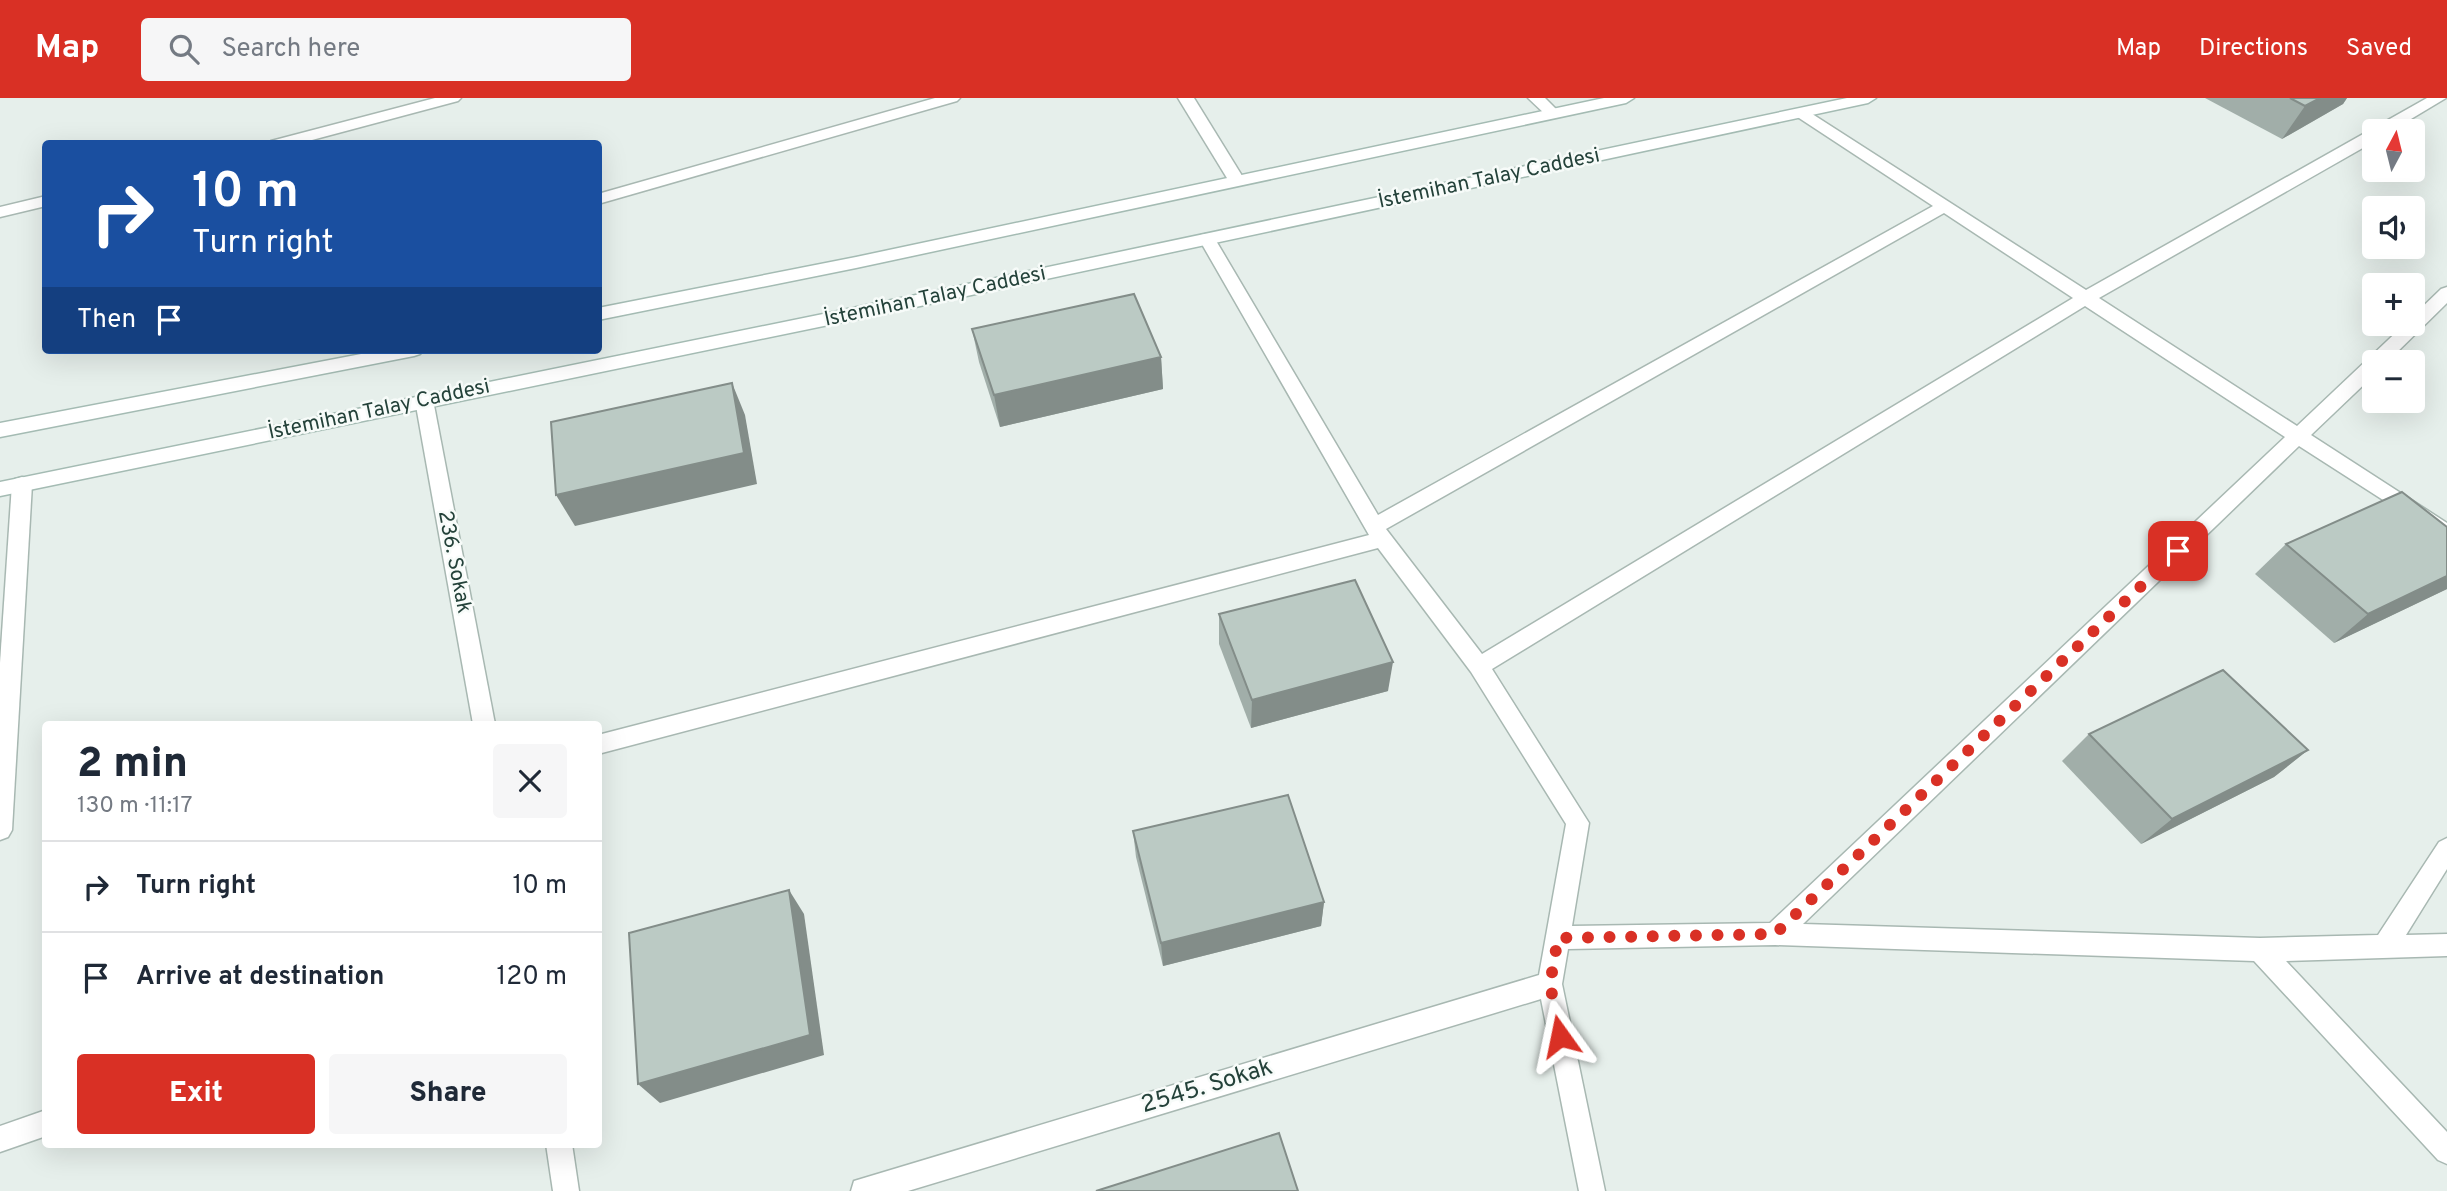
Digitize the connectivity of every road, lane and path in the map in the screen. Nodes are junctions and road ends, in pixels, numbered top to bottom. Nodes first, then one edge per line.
1 (453, 98) edge
2 (952, 98) edge
3 (1186, 98) edge
4 (1536, 98) edge
5 (1626, 98) edge
6 (1868, 98) edge
7 (2438, 98) edge
8 (1552, 113) junction
9 (1801, 113) junction
10 (2401, 119) edge
11 (292, 140) edge
12 (2362, 141) edge
13 (1236, 179) junction
14 (602, 198) edge
15 (42, 202) edge
16 (1943, 207) junction
17 (0, 212) edge
18 (1207, 239) junction
19 (2447, 293) edge
20 (2086, 298) junction
21 (602, 313) edge
22 (2388, 350) edge
23 (393, 354) edge
24 (2362, 375) edge
25 (424, 400) junction
26 (0, 430) edge
27 (2299, 436) junction
28 (22, 484) junction
29 (0, 489) edge
30 (1379, 532) junction
31 (2447, 533) edge
32 (1479, 666) junction
33 (483, 721) edge
34 (602, 744) edge
35 (0, 830) edge
36 (2447, 849) edge
37 (1775, 934) junction
38 (1558, 938) junction
39 (2447, 945) edge
40 (2384, 947) junction
41 (2260, 950) junction
42 (1550, 984) junction
43 (42, 1123) edge
44 (0, 1139) edge
45 (560, 1148) edge
46 (2447, 1151) edge
47 (566, 1191) edge
48 (864, 1191) edge
49 (1592, 1191) edge

1 - 11 street
2 - 14 street
3 - 13 street
4 - 8 street
5 - 8 street
6 - 9 street, İstemihan Talay Caddesi
7 - 10 street
8 - 13 street
9 - 16 street
9 - 18 street, İstemihan Talay Caddesi
12 - 20 street
13 - 21 street
15 - 17 street
16 - 20 street
16 - 30 street
18 - 25 street, İstemihan Talay Caddesi
18 - 30 street
19 - 22 street
20 - 27 street
20 - 32 street
23 - 26 street
24 - 27 street
25 - 28 street, İstemihan Talay Caddesi
25 - 33 street, 236. Sokak
27 - 31 street
27 - 37 street
28 - 29 street, İstemihan Talay Caddesi
28 - 35 street
30 - 32 street
30 - 34 street
32 - 38 street
36 - 40 street
37 - 38 street
37 - 41 street
38 - 42 street
39 - 40 street
40 - 41 street
41 - 46 street
42 - 48 street, 2545. Sokak
42 - 49 street
43 - 44 street
45 - 47 street

